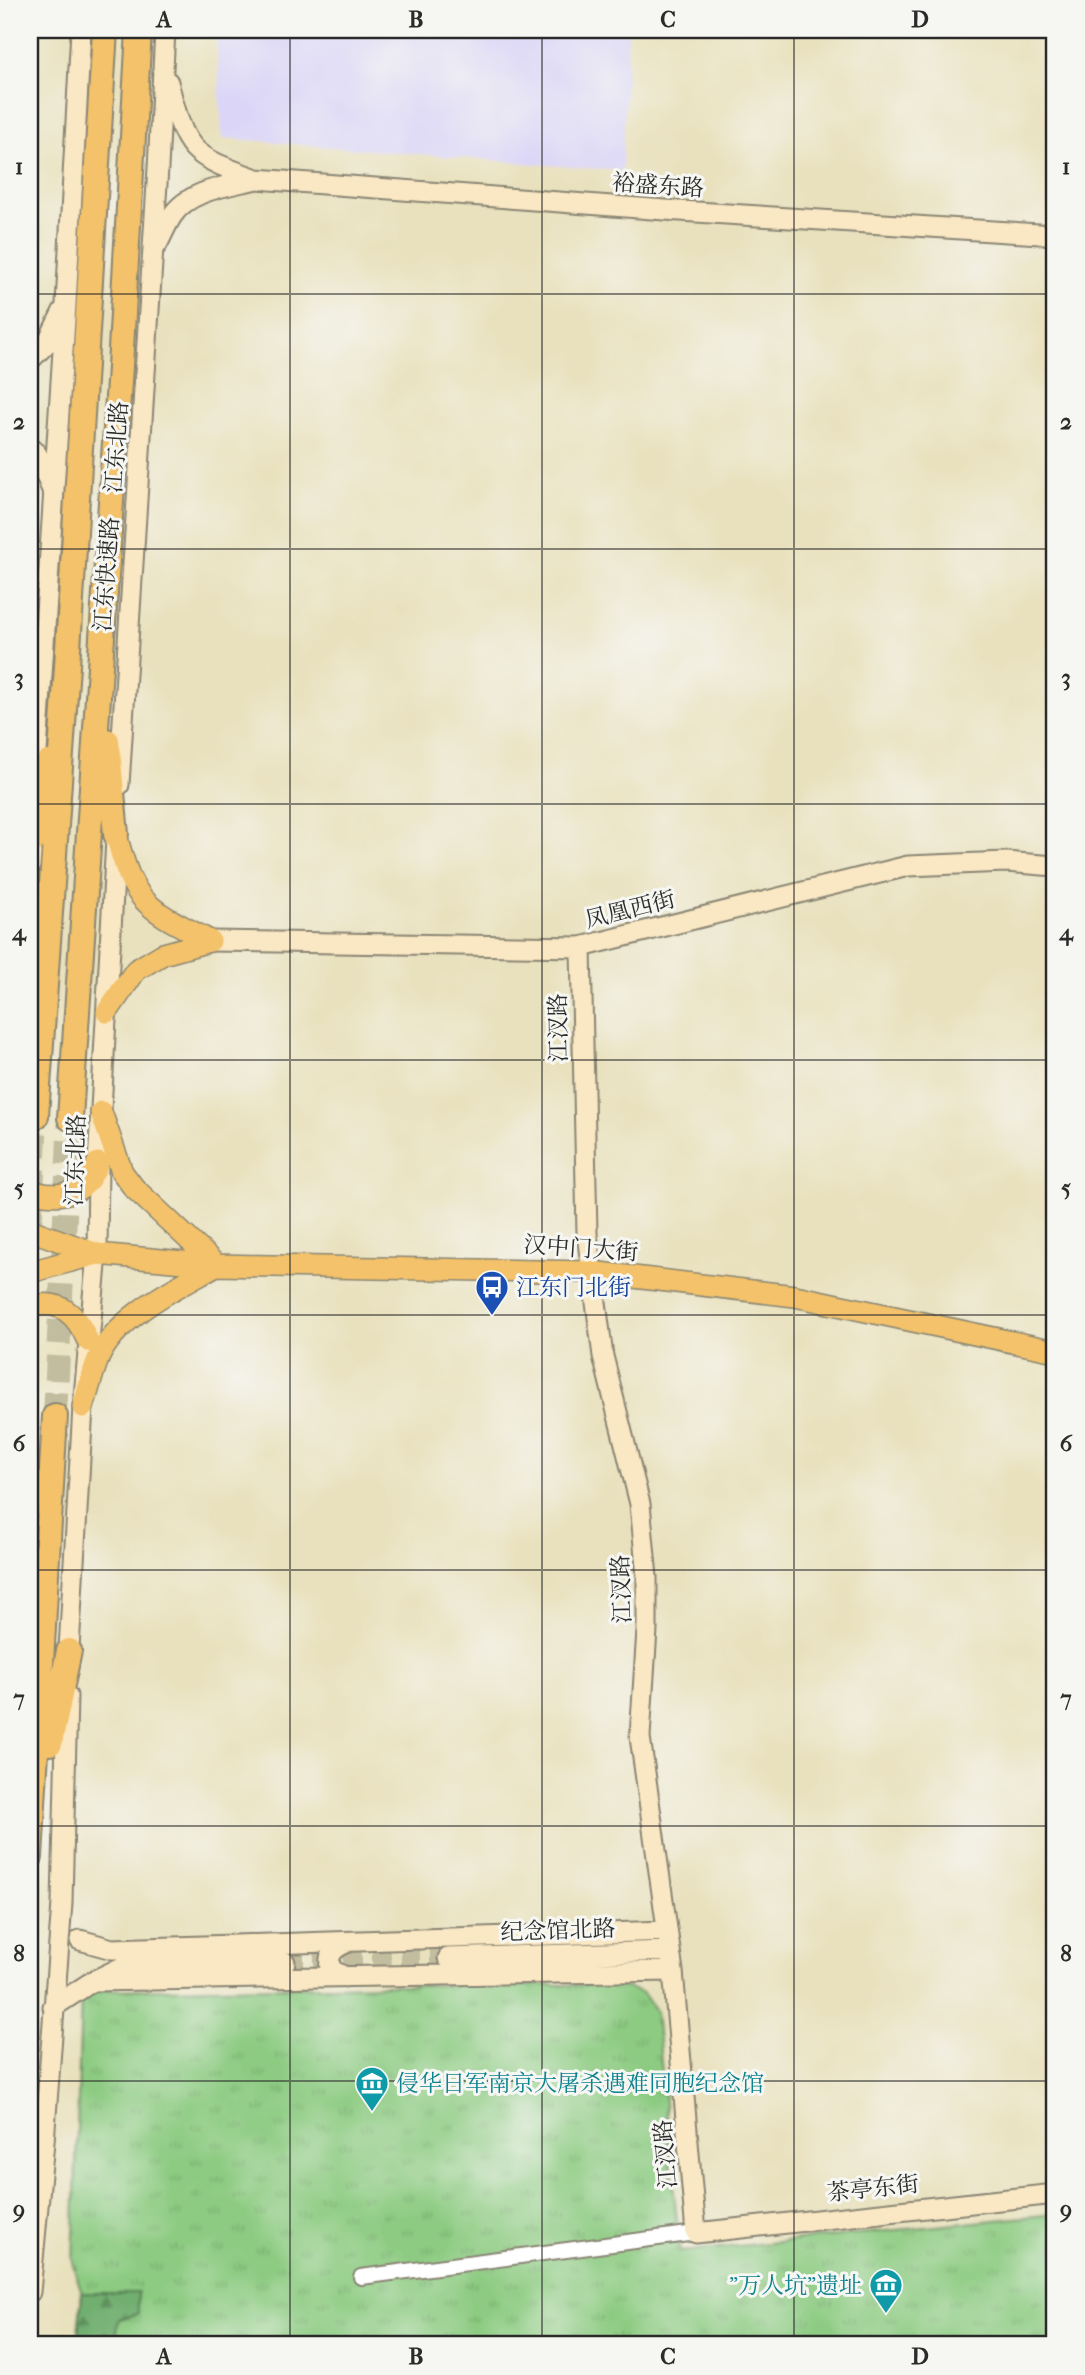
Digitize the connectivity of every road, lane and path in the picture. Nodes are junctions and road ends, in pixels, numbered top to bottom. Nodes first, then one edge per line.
1 (81, 30) edge
2 (105, 30) edge
3 (139, 30) edge
4 (165, 30) edge
5 (163, 61) junction
6 (257, 179) junction
7 (1055, 236) edge
8 (153, 253) junction
9 (66, 304) junction
10 (30, 360) edge
11 (30, 448) edge
12 (53, 490) junction
13 (67, 666) junction
14 (100, 669) junction
15 (116, 834) junction
16 (31, 841) edge
17 (30, 866) edge
18 (1055, 866) edge
19 (210, 941) junction
20 (581, 947) junction
21 (107, 1012) junction
22 (101, 1112) junction
23 (36, 1116) dead end
24 (70, 1118) tunnel mouth
25 (98, 1163) junction
26 (30, 1189) edge
27 (30, 1230) edge
28 (97, 1254) junction
29 (216, 1265) junction
30 (30, 1272) edge
31 (591, 1272) junction
32 (30, 1307) edge
33 (88, 1341) junction
34 (1055, 1351) edge
35 (83, 1407) junction
36 (55, 1416) tunnel mouth
37 (69, 1651) junction
38 (32, 1829) junction
39 (30, 1857) edge
40 (62, 1903) junction
41 (667, 1931) junction
42 (432, 1939) junction
43 (80, 1940) junction
44 (385, 1941) junction
45 (348, 1942) junction
46 (300, 1943) junction
47 (670, 1951) junction
48 (285, 1962) tunnel mouth
49 (126, 1965) junction
50 (442, 1967) junction
51 (673, 1971) junction
52 (388, 1976) junction
53 (345, 1977) junction
54 (299, 1978) junction
55 (93, 1981) junction
56 (53, 2007) junction
57 (1055, 2194) edge
58 (696, 2232) junction
59 (361, 2277) dead end
60 (30, 2292) edge

1 - 9 street
2 - 13 highway, 江东快速路
3 - 14 highway, 江东快速路
4 - 5 street, 江东北路
5 - 6 street, 裕盛东路
5 - 8 street, 江东北路
6 - 7 street, 裕盛东路
6 - 8 street, 裕盛东路
8 - 15 street, 江东北路
9 - 10 street
9 - 12 street
11 - 12 street
12 - 16 street
13 - 16 highway
13 - 23 highway, 江东快速路
14 - 15 highway
14 - 24 highway, 江东快速路
15 - 19 main road
15 - 21 street, 江东北路
16 - 17 street
18 - 20 street, 凤凰西街
19 - 20 street, 凤凰西街
19 - 21 main road
20 - 31 street, 江汊路
21 - 22 street, 江东北路
22 - 25 street, 江东北路
22 - 29 main road
25 - 26 main road
25 - 28 street, 江东北路
27 - 28 main road, 汉中门大街
28 - 29 main road, 汉中门大街
28 - 30 main road, 汉中门大街
28 - 33 street, 江东北路
29 - 31 main road, 汉中门大街
29 - 35 main road
31 - 34 main road, 汉中门大街
31 - 41 street, 江汊路
32 - 33 main road
33 - 35 street, 江东北路
35 - 37 street, 江东北路
36 - 38 highway
37 - 38 highway
37 - 40 street, 江东北路
38 - 39 highway
40 - 43 street
40 - 56 street, 江东北路
41 - 42 street
41 - 47 street, 江汊路
42 - 44 street
42 - 50 street
43 - 46 street
43 - 49 street
44 - 45 street
44 - 52 street
45 - 46 street
45 - 53 street
46 - 54 street
47 - 50 street, 纪念馆北路
47 - 51 street, 江汊路
48 - 49 street
49 - 55 street
50 - 51 street
50 - 52 street
51 - 58 street, 江汊路
52 - 53 street
53 - 54 street
54 - 55 street
55 - 56 street
56 - 60 street, 江东北路
57 - 58 street, 茶亭东街
58 - 59 street

